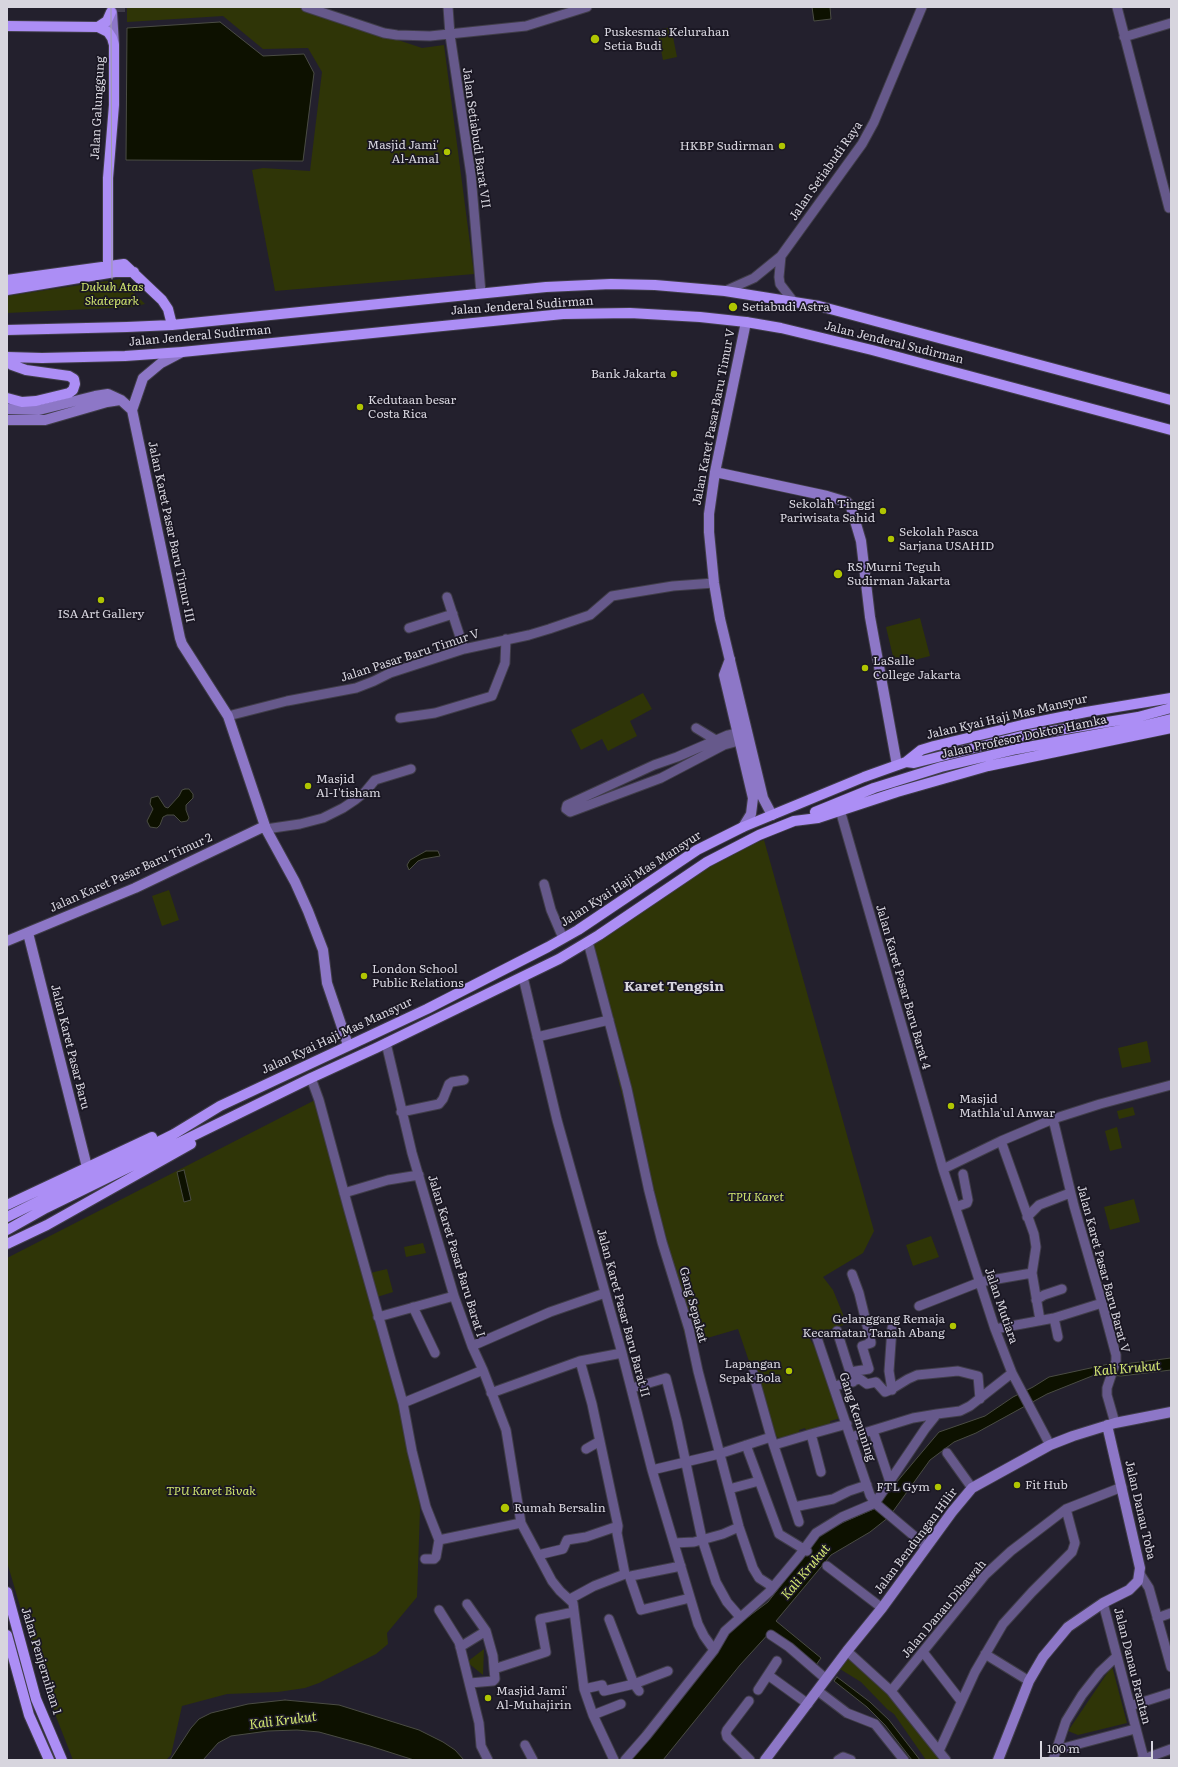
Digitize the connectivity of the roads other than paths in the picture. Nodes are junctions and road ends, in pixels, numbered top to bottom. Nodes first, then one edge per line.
1 (306, 7) edge
2 (448, 7) edge
3 (587, 7) edge
4 (922, 7) edge
5 (1117, 7) edge
6 (114, 12) joint
7 (113, 24) junction
8 (7, 26) edge
9 (1170, 26) edge
10 (98, 27) junction
11 (450, 35) junction
12 (1124, 37) junction
13 (114, 45) junction
14 (1171, 207) edge
15 (780, 256) junction
16 (109, 269) junction
17 (7, 280) edge
18 (7, 290) edge
19 (725, 291) junction
20 (481, 293) junction
21 (793, 301) junction
22 (746, 322) junction
23 (172, 325) junction
24 (7, 330) edge
25 (182, 352) junction
26 (7, 356) edge
27 (7, 361) edge
28 (7, 398) edge
29 (121, 400) junction
30 (1171, 400) edge
31 (7, 409) edge
32 (132, 410) junction
33 (7, 420) edge
34 (1171, 430) edge
35 (715, 472) junction
36 (714, 582) junction
37 (448, 597) dead end
38 (453, 614) junction
39 (409, 628) dead end
40 (506, 639) junction
41 (464, 649) junction
42 (1171, 698) edge
43 (1171, 708) edge
44 (228, 716) junction
45 (400, 718) dead end
46 (1171, 719) edge
47 (696, 728) dead end
48 (1171, 728) edge
49 (744, 735) junction
50 (720, 742) junction
51 (677, 757) junction
52 (902, 764) junction
53 (654, 765) junction
54 (682, 766) junction
55 (411, 769) dead end
56 (661, 778) junction
57 (840, 810) junction
58 (772, 815) junction
59 (794, 821) junction
60 (266, 827) junction
61 (742, 827) junction
62 (544, 884) dead end
63 (28, 933) junction
64 (563, 938) junction
65 (7, 941) edge
66 (588, 942) junction
67 (523, 977) junction
68 (609, 1020) junction
69 (537, 1037) junction
70 (386, 1044) junction
71 (348, 1045) junction
72 (311, 1078) junction
73 (464, 1080) dead end
74 (1171, 1085) edge
75 (401, 1112) junction
76 (229, 1118) junction
77 (195, 1120) junction
78 (1053, 1120) junction
79 (1001, 1140) junction
80 (87, 1167) junction
81 (943, 1169) junction
82 (963, 1174) dead end
83 (419, 1175) junction
84 (344, 1193) junction
85 (1070, 1193) junction
86 (7, 1204) edge
87 (956, 1206) junction
88 (7, 1217) edge
89 (1027, 1217) junction
90 (47, 1225) junction
91 (7, 1230) edge
92 (7, 1236) edge
93 (7, 1244) edge
94 (1032, 1273) junction
95 (852, 1274) dead end
96 (980, 1282) junction
97 (1062, 1289) dead end
98 (605, 1293) junction
99 (454, 1296) junction
100 (1036, 1300) junction
101 (1102, 1303) junction
102 (919, 1306) dead end
103 (414, 1307) junction
104 (378, 1317) junction
105 (1054, 1318) junction
106 (1040, 1320) junction
107 (892, 1328) dead end
108 (995, 1329) junction
109 (837, 1331) dead end
110 (1058, 1337) dead end
111 (818, 1338) dead end
112 (472, 1346) junction
113 (434, 1353) dead end
114 (622, 1353) junction
115 (580, 1361) junction
116 (483, 1370) junction
117 (850, 1372) junction
118 (753, 1373) dead end
119 (1014, 1377) junction
120 (853, 1382) junction
121 (835, 1386) junction
122 (632, 1388) junction
123 (892, 1390) junction
124 (491, 1393) junction
125 (980, 1399) junction
126 (403, 1403) junction
127 (1171, 1412) edge
128 (937, 1414) junction
129 (847, 1424) junction
130 (1111, 1424) junction
131 (873, 1431) junction
132 (811, 1434) junction
133 (851, 1437) junction
134 (600, 1441) junction
135 (773, 1441) junction
136 (746, 1445) junction
137 (1050, 1446) junction
138 (586, 1449) dead end
139 (947, 1453) dead end
140 (719, 1454) junction
141 (686, 1460) junction
142 (652, 1470) junction
143 (821, 1472) dead end
144 (759, 1481) junction
145 (890, 1482) junction
146 (867, 1485) junction
147 (1122, 1487) junction
148 (972, 1488) junction
149 (729, 1490) junction
150 (876, 1504) junction
151 (794, 1507) junction
152 (1066, 1510) junction
153 (799, 1522) dead end
154 (521, 1524) junction
155 (618, 1526) junction
156 (739, 1527) junction
157 (702, 1539) junction
158 (439, 1540) junction
159 (674, 1543) junction
160 (926, 1546) junction
161 (805, 1550) junction
162 (538, 1555) junction
163 (425, 1559) dead end
164 (681, 1566) junction
165 (827, 1566) dead end
166 (1140, 1574) junction
167 (773, 1587) junction
168 (7, 1592) edge
169 (690, 1598) junction
170 (570, 1599) junction
171 (1103, 1603) junction
172 (467, 1604) dead end
173 (882, 1608) junction
174 (439, 1610) dead end
175 (574, 1612) junction
176 (1171, 1613) edge
177 (740, 1618) junction
178 (1157, 1618) junction
179 (610, 1619) dead end
180 (486, 1632) junction
181 (771, 1634) dead end
182 (7, 1635) edge
183 (460, 1647) junction
184 (714, 1650) junction
185 (847, 1651) junction
186 (923, 1652) junction
187 (985, 1654) junction
188 (1116, 1657) junction
189 (777, 1661) dead end
190 (1171, 1668) edge
191 (494, 1670) junction
192 (668, 1670) dead end
193 (768, 1675) junction
194 (827, 1678) junction
195 (1029, 1681) junction
196 (470, 1683) junction
197 (637, 1687) junction
198 (584, 1689) junction
199 (758, 1690) dead end
200 (818, 1691) junction
201 (891, 1691) junction
202 (1171, 1693) edge
203 (961, 1700) junction
204 (749, 1701) dead end
205 (621, 1704) dead end
206 (808, 1704) junction
207 (1130, 1706) junction
208 (593, 1715) junction
209 (1135, 1729) junction
210 (525, 1746) dead end
211 (1171, 1749) edge
212 (1056, 1750) junction
213 (940, 1751) junction
214 (1000, 1759) edge
215 (49, 1760) edge
216 (62, 1760) edge
217 (488, 1760) edge
218 (533, 1760) edge
219 (614, 1760) edge
220 (625, 1760) edge
221 (750, 1760) edge
222 (765, 1760) edge
223 (838, 1760) edge
224 (851, 1760) edge
225 (904, 1760) edge
226 (946, 1760) edge
227 (1052, 1760) edge
228 (1142, 1760) edge

1 - 11 street
2 - 11 street, Jalan Setiabudi Barat VII
3 - 11 street
4 - 15 street, Jalan Setiabudi Raya
5 - 12 street
6 - 7 street
6 - 10 main road
7 - 10 street
7 - 13 street
8 - 10 main road
9 - 12 street
10 - 13 main road, Jalan Galunggung
11 - 20 street, Jalan Setiabudi Barat VII
12 - 14 street
13 - 16 main road, Jalan Galunggung
15 - 19 street, Jalan Setiabudi Raya
15 - 21 street
16 - 17 main road
16 - 18 main road
16 - 23 main road
19 - 20 main road, Jalan Jenderal Sudirman
19 - 21 main road, Jalan Jenderal Sudirman
20 - 23 main road, Jalan Jenderal Sudirman
21 - 30 main road, Jalan Jenderal Sudirman
22 - 25 main road, Jalan Jenderal Sudirman
22 - 34 main road, Jalan Jenderal Sudirman
22 - 35 street, Jalan Karet Pasar Baru Timur V
23 - 24 main road, Jalan Jenderal Sudirman
25 - 26 main road, Jalan Jenderal Sudirman
25 - 32 street
27 - 28 main road
29 - 31 street
29 - 32 street
29 - 33 street
32 - 44 street, Jalan Karet Pasar Baru Timur III
35 - 36 street, Jalan Karet Pasar Baru Timur V
35 - 52 street
36 - 40 street, Jalan Pasar Baru Timur V
36 - 49 street, Jalan Karet Pasar Baru Timur V
37 - 38 street
38 - 39 street
38 - 41 street
40 - 41 street, Jalan Pasar Baru Timur V
40 - 45 street
41 - 44 street, Jalan Pasar Baru Timur V
42 - 52 main road, Jalan Kyai Haji Mas Mansyur
43 - 52 main road, Jalan Profesor Doktor Hamka
44 - 60 street, Jalan Karet Pasar Baru Timur III
46 - 59 main road, Jalan Profesor Doktor Hamka
47 - 50 street
48 - 57 main road
49 - 50 street
49 - 58 street, Jalan Karet Pasar Baru Timur V
49 - 61 street, Jalan Karet Pasar Baru Timur V
50 - 51 street
50 - 54 street
51 - 53 street
51 - 54 street
52 - 58 main road, Jalan Kyai Haji Mas Mansyur
53 - 56 street
53 - 56 street
54 - 56 street
55 - 60 street
57 - 59 main road
57 - 81 street, Jalan Karet Pasar Baru Barat 4
58 - 61 main road, Jalan Kyai Haji Mas Mansyur
59 - 66 main road
60 - 63 street, Jalan Karet Pasar Baru Timur 2
60 - 71 street, Jalan Karet Pasar Baru Timur III
61 - 64 main road, Jalan Kyai Haji Mas Mansyur
62 - 64 street
63 - 65 street, Jalan Karet Pasar Baru Timur 2
63 - 80 street, Jalan Karet Pasar Baru
64 - 71 main road, Jalan Kyai Haji Mas Mansyur
66 - 67 main road
66 - 68 street, Gang Sepakat
67 - 69 street, Jalan Karet Pasar Baru Barat II
67 - 70 main road
68 - 69 street
68 - 140 street, Gang Sepakat
69 - 98 street, Jalan Karet Pasar Baru Barat II
70 - 72 main road
70 - 75 street, Jalan Karet Pasar Baru Barat I
71 - 77 main road, Jalan Kyai Haji Mas Mansyur
72 - 76 main road
72 - 84 street
73 - 75 street
74 - 78 street
75 - 83 street, Jalan Karet Pasar Baru Barat I
76 - 90 main road
76 - 91 main road
77 - 80 main road, Jalan Kyai Haji Mas Mansyur
77 - 88 main road, Jalan Kyai Haji Mas Mansyur
78 - 79 street
78 - 85 street, Jalan Karet Pasar Baru Barat V
79 - 81 street
79 - 89 street
80 - 86 main road, Jalan Kyai Haji Mas Mansyur
81 - 87 street, Jalan Mutiara
82 - 87 street
83 - 84 street
83 - 99 street, Jalan Karet Pasar Baru Barat I
84 - 104 street
85 - 89 street
85 - 101 street, Jalan Karet Pasar Baru Barat V
87 - 96 street, Jalan Mutiara
89 - 94 street
90 - 92 main road
90 - 93 main road
94 - 96 street
94 - 100 street
95 - 117 street
96 - 102 street
96 - 108 street, Jalan Mutiara
97 - 100 street
98 - 112 street
98 - 114 street, Jalan Karet Pasar Baru Barat II
99 - 103 street
99 - 112 street, Jalan Karet Pasar Baru Barat I
100 - 106 street
101 - 105 street
101 - 130 street, Jalan Karet Pasar Baru Barat V
103 - 104 street
103 - 113 street
104 - 126 street
105 - 106 street
105 - 110 street
106 - 108 street
107 - 123 street
108 - 119 street, Jalan Mutiara
109 - 117 street
111 - 121 street, Gang Kemuning
112 - 116 street, Jalan Karet Pasar Baru Barat I
114 - 115 street
114 - 122 street, Jalan Karet Pasar Baru Barat II
115 - 124 street
115 - 134 street
116 - 124 street, Jalan Karet Pasar Baru Barat I
116 - 126 street
117 - 120 street
118 - 135 street
119 - 125 street
119 - 137 street, Jalan Mutiara
120 - 121 street
120 - 123 street
121 - 129 street, Gang Kemuning
122 - 141 street
122 - 142 street, Jalan Karet Pasar Baru Barat II
123 - 125 street
124 - 154 street, Jalan Karet Pasar Baru Barat I
125 - 128 street
126 - 158 street
127 - 130 street, Jalan Bendungan Hilir
128 - 131 street
128 - 145 street
129 - 132 street
129 - 133 street, Gang Kemuning
130 - 137 street, Jalan Bendungan Hilir
130 - 147 street, Jalan Danau Toba
131 - 133 street
131 - 145 street
132 - 135 street
132 - 143 street
133 - 146 street, Gang Kemuning
134 - 138 street
134 - 155 street
135 - 136 street
135 - 151 street
136 - 140 street
136 - 144 street
137 - 148 street, Jalan Bendungan Hilir
139 - 148 street
140 - 141 street
140 - 149 street, Gang Sepakat
141 - 142 street
141 - 157 street
142 - 159 street, Jalan Karet Pasar Baru Barat II
144 - 149 street
144 - 161 street
145 - 150 street
146 - 150 street, Gang Kemuning
146 - 151 street
147 - 152 street, Jalan Danau Dibawah
147 - 166 street, Jalan Danau Toba
148 - 160 street, Jalan Bendungan Hilir
149 - 156 street, Gang Sepakat
150 - 160 street
150 - 161 street
151 - 153 street
152 - 186 street, Jalan Danau Dibawah
152 - 187 street
154 - 158 street
154 - 162 street, Jalan Karet Pasar Baru Barat I
155 - 162 street
155 - 170 street
156 - 157 street
156 - 167 street, Gang Sepakat
157 - 159 street
157 - 177 street
158 - 163 street
159 - 164 street, Jalan Karet Pasar Baru Barat II
160 - 173 street, Jalan Bendungan Hilir
161 - 167 street
162 - 170 street, Jalan Karet Pasar Baru Barat I
164 - 169 street, Jalan Karet Pasar Baru Barat II
164 - 169 street
165 - 173 street
166 - 171 street, Jalan Danau Toba
166 - 178 street
167 - 177 street
168 - 216 main road, Jalan Penjernihan 1
169 - 184 street, Jalan Karet Pasar Baru Barat II
170 - 175 street, Jalan Karet Pasar Baru Barat I
171 - 188 street, Jalan Danau Brantan
171 - 195 street, Jalan Danau Toba
172 - 180 street
173 - 185 street, Jalan Bendungan Hilir
174 - 183 street
175 - 191 street
175 - 198 street, Jalan Karet Pasar Baru Barat I
176 - 178 street
177 - 184 street
178 - 190 street
179 - 197 street
180 - 183 street
180 - 191 street
181 - 194 street
182 - 215 main road, Jalan Penjernihan 1
183 - 196 street
184 - 220 street
185 - 194 street, Jalan Bendungan Hilir
185 - 201 street
186 - 201 street, Jalan Danau Dibawah
186 - 203 street
187 - 195 street
187 - 203 street
188 - 207 street, Jalan Danau Brantan
188 - 212 street
189 - 193 street
191 - 196 street
192 - 197 street
193 - 199 street
193 - 206 street
194 - 200 street, Jalan Bendungan Hilir
195 - 214 street, Jalan Danau Toba
196 - 217 street
197 - 198 street
198 - 208 street, Jalan Karet Pasar Baru Barat I
200 - 206 street, Jalan Bendungan Hilir
200 - 225 street
201 - 213 street
202 - 207 street
203 - 213 street
204 - 221 street
205 - 208 street
206 - 222 street, Jalan Bendungan Hilir
207 - 209 street, Jalan Danau Brantan
208 - 219 street, Jalan Karet Pasar Baru Barat I
209 - 212 street
209 - 228 street, Jalan Danau Brantan
210 - 218 street
211 - 228 street
212 - 227 street
213 - 226 street
223 - 224 street

